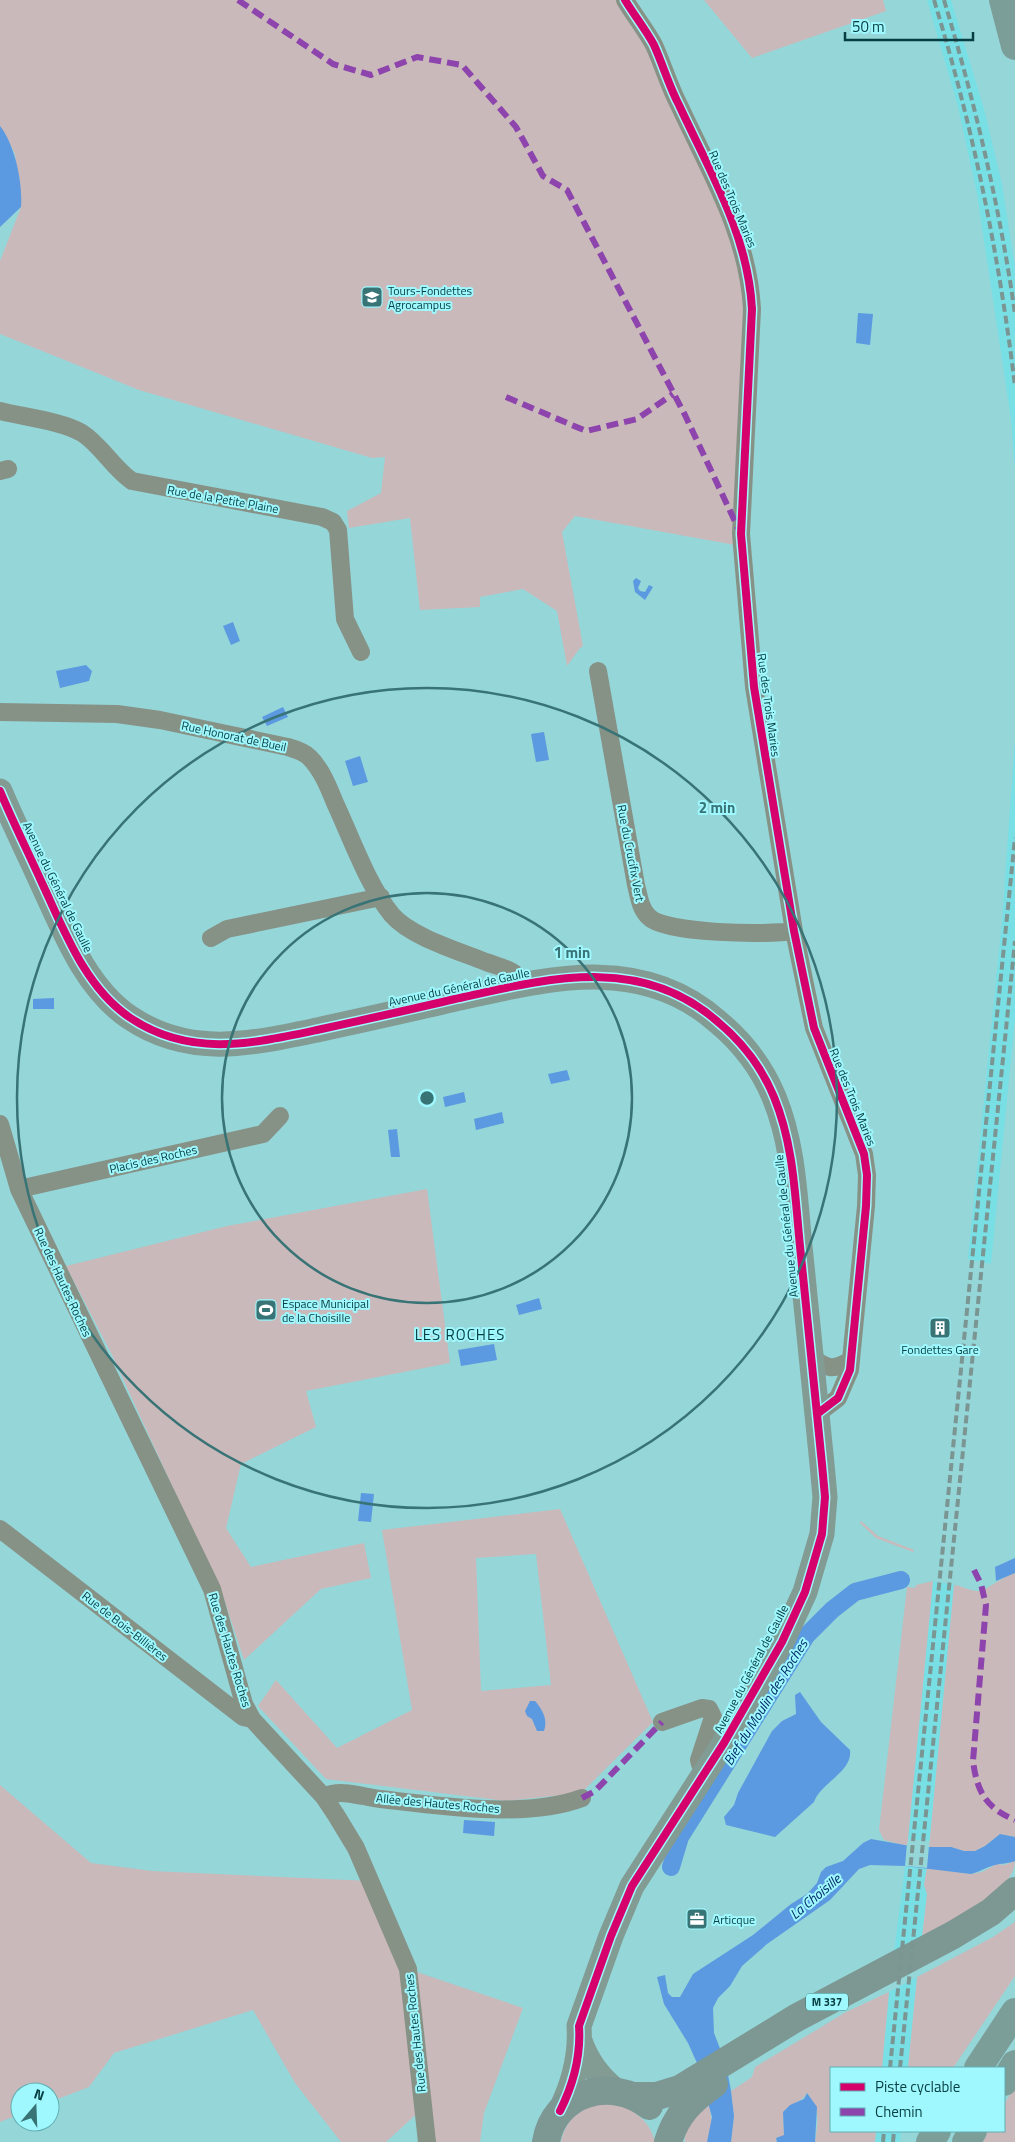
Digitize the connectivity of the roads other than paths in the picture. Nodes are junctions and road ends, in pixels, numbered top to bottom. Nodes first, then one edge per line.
1 (625, 0) edge
2 (1003, 0) edge
3 (1015, 46) edge
4 (0, 412) edge
5 (361, 652) dead end
6 (598, 671) dead end
7 (0, 712) edge
8 (0, 791) edge
9 (381, 897) junction
10 (794, 931) junction
11 (211, 938) dead end
12 (524, 984) junction
13 (280, 1116) dead end
14 (0, 1124) edge
15 (19, 1190) junction
16 (812, 1358) junction
17 (851, 1360) junction
18 (817, 1414) junction
19 (0, 1529) edge
20 (252, 1719) junction
21 (662, 1722) dead end
22 (707, 1772) junction
23 (324, 1797) junction
24 (582, 1798) dead end
25 (1015, 1891) edge
26 (1015, 1910) edge
27 (1015, 2012) edge
28 (580, 2040) junction
29 (1015, 2064) edge
30 (979, 2067) edge
31 (1005, 2080) edge
32 (624, 2093) junction
33 (560, 2111) junction
34 (427, 2142) edge
35 (546, 2142) edge
36 (668, 2142) edge

1 - 10 street, Rue des Trois Maries
2 - 3 highway
4 - 5 street, Rue de la Petite Plaine
6 - 10 street, Rue du Crucifix Vert
7 - 9 street, Rue Honorat de Bueil
8 - 12 street, Avenue du Général de Gaulle
9 - 11 street
9 - 12 street, Rue Honorat de Bueil
10 - 17 street, Rue des Trois Maries
12 - 16 street, Avenue du Général de Gaulle
13 - 15 street, Placis des Roches
14 - 15 street, Rue des Hautes Roches
15 - 20 street, Rue des Hautes Roches
16 - 17 street
16 - 18 street, Avenue du Général de Gaulle
17 - 18 street, Rue des Trois Maries
18 - 22 street, Avenue du Général de Gaulle
19 - 20 street, Rue de Bois-Billières
20 - 23 street, Rue des Hautes Roches
21 - 22 street
22 - 28 street, Avenue du Général de Gaulle
23 - 24 street, Allée des Hautes Roches
23 - 34 street, Rue des Hautes Roches
25 - 32 main road, M 337
26 - 36 main road, M 337
27 - 30 highway
28 - 32 street, Avenue du Général de Gaulle
28 - 33 street, Avenue du Général de Gaulle
29 - 31 highway
32 - 33 main road
32 - 36 main road
33 - 35 main road

